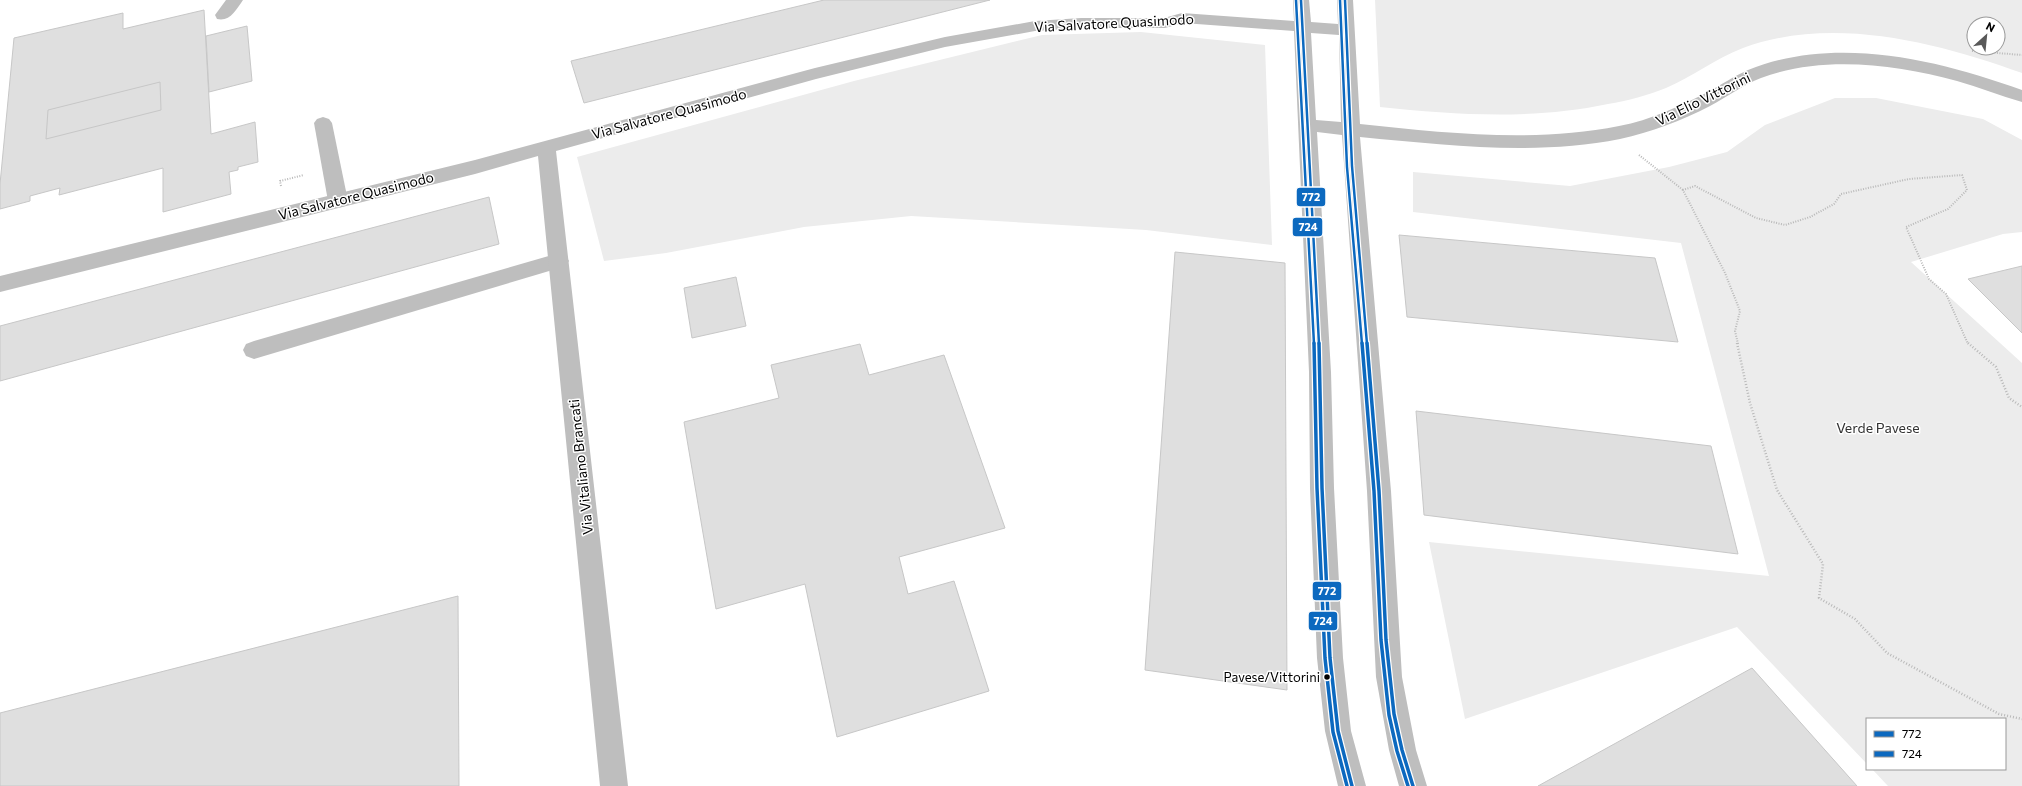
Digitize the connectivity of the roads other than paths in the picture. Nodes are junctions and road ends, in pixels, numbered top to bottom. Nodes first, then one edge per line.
1 (235, 0) edge
2 (1301, 0) edge
3 (1345, 0) edge
4 (223, 15) dead end
5 (1302, 26) junction
6 (1347, 30) junction
7 (2022, 96) edge
8 (323, 123) dead end
9 (1307, 126) junction
10 (1350, 129) junction
11 (546, 148) junction
12 (338, 201) junction
13 (559, 261) junction
14 (0, 284) edge
15 (254, 350) dead end
16 (614, 786) edge
17 (1352, 786) edge
18 (1413, 786) edge

1 - 4 street
2 - 5 street
3 - 6 street
5 - 6 street, Via Salvatore Quasimodo
5 - 9 street
5 - 11 street, Via Salvatore Quasimodo
6 - 10 street
7 - 10 street, Via Elio Vittorini
8 - 12 street
9 - 10 street, Via Elio Vittorini
9 - 17 street
10 - 18 street
11 - 12 street, Via Salvatore Quasimodo
11 - 13 street, Via Vitaliano Brancati
12 - 14 street, Via Salvatore Quasimodo
13 - 15 street
13 - 16 street, Via Vitaliano Brancati

